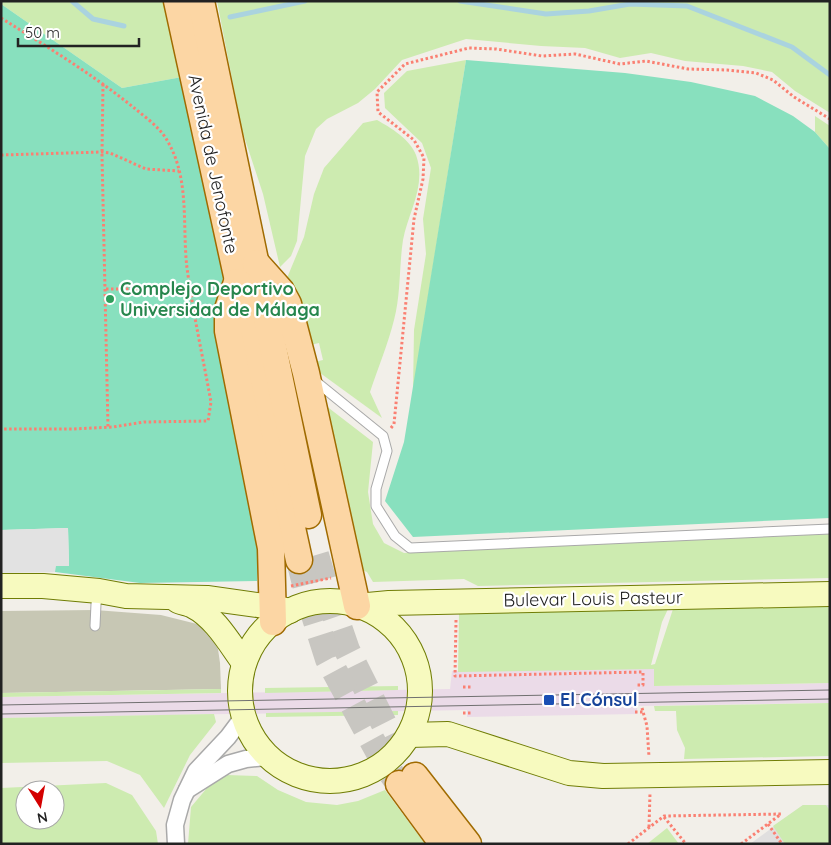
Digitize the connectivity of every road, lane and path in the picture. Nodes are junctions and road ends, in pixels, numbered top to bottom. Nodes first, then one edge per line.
1 (178, 1) edge
2 (201, 1) edge
3 (1, 18) edge
4 (103, 84) junction
5 (830, 119) edge
6 (102, 152) junction
7 (1, 155) edge
8 (179, 171) junction
9 (247, 270) junction
10 (190, 288) junction
11 (106, 289) junction
12 (306, 373) junction
13 (108, 427) junction
14 (1, 429) edge
15 (383, 436) junction
16 (830, 529) edge
17 (308, 558) tunnel mouth
18 (1, 586) edge
19 (99, 591) junction
20 (830, 594) edge
21 (154, 598) junction
22 (357, 606) junction
23 (278, 613) junction
24 (456, 619) dead end
25 (95, 626) dead end
26 (244, 663) junction
27 (636, 685) dead end
28 (463, 687) dead end
29 (473, 687) dead end
30 (636, 712) dead end
31 (463, 713) dead end
32 (473, 713) dead end
33 (243, 717) junction
34 (409, 735) junction
35 (267, 757) junction
36 (649, 762) dead end
37 (830, 772) edge
38 (650, 789) dead end
39 (187, 790) junction
40 (664, 816) junction
41 (768, 824) junction
42 (649, 827) junction
43 (176, 844) edge
44 (443, 844) edge
45 (468, 844) edge
46 (628, 844) edge
47 (686, 844) edge
48 (741, 844) edge
49 (782, 844) edge

1 - 9 main road, Avenida de Jenofonte
2 - 9 main road, Avenida de Jenofonte
3 - 4 path
4 - 6 path
4 - 8 path
5 - 15 path
6 - 7 path
6 - 8 path
6 - 11 path
8 - 10 path
9 - 12 main road
9 - 17 main road, Avenida de Jenofonte
9 - 23 main road
10 - 11 path
10 - 13 path
11 - 13 path
12 - 15 lane
12 - 22 main road
13 - 14 path
15 - 16 lane
18 - 19 street
19 - 21 street
19 - 25 lane
20 - 22 street, Bulevar Louis Pasteur
21 - 23 street
21 - 26 street
22 - 23 street
22 - 34 street
23 - 26 street
24 - 27 path
26 - 33 street
28 - 29 path
30 - 36 path
31 - 32 path
33 - 35 street
33 - 39 street
34 - 35 street
34 - 37 street
35 - 39 street
38 - 42 path
39 - 43 street
40 - 41 path
40 - 42 path
40 - 47 path
41 - 48 path
41 - 49 path
42 - 46 path
44 - 45 main road

